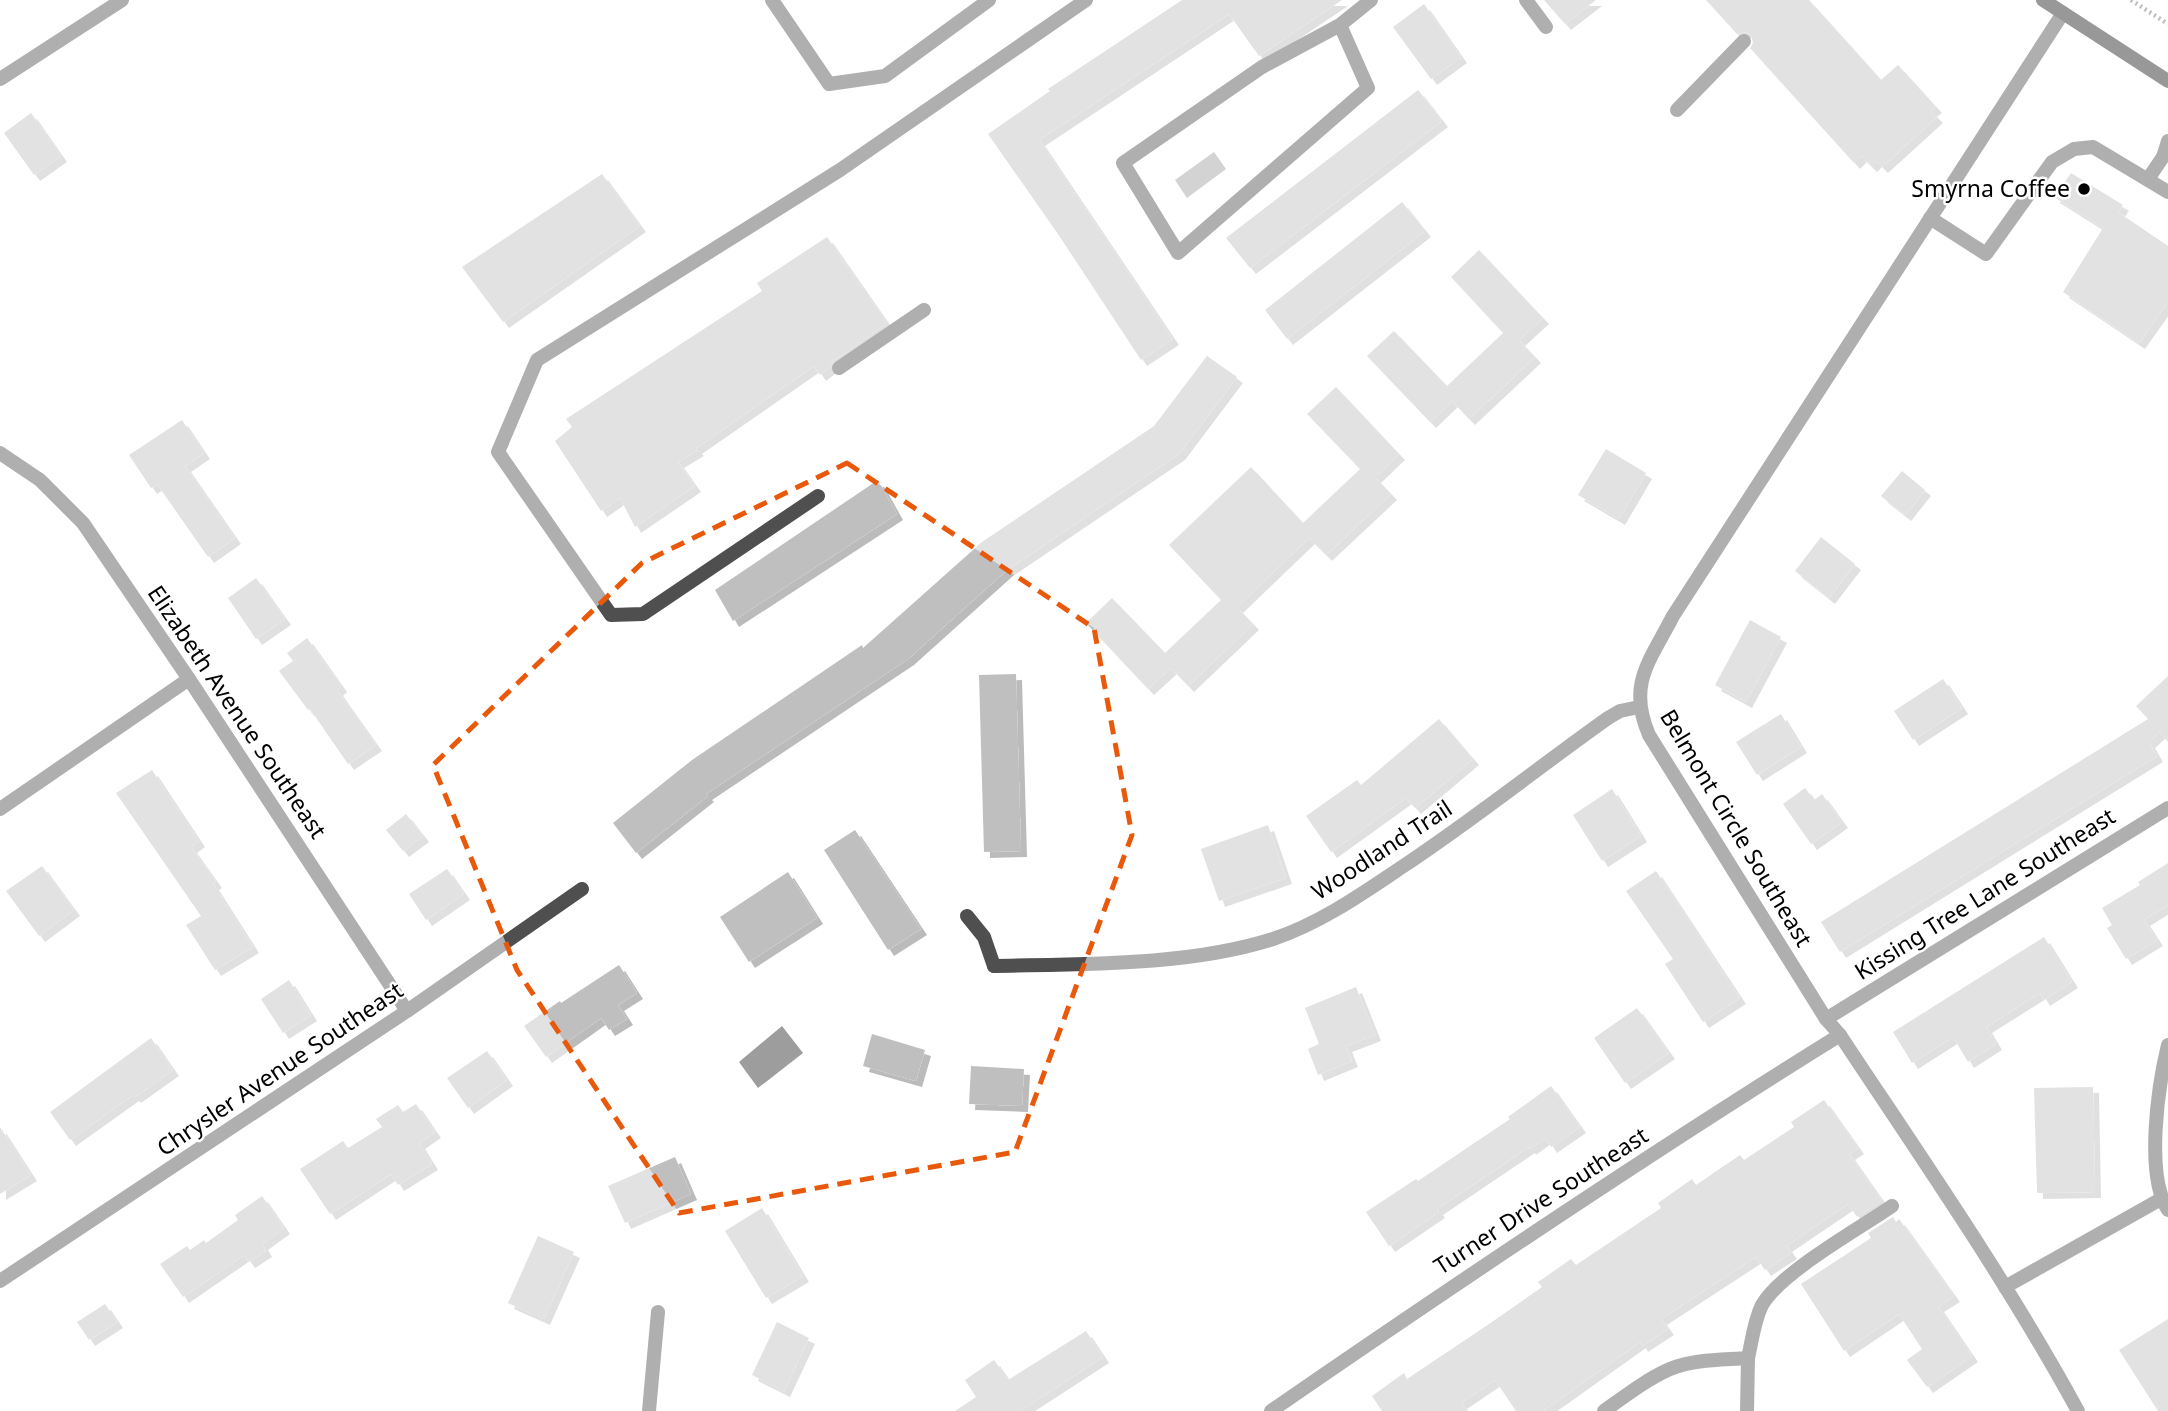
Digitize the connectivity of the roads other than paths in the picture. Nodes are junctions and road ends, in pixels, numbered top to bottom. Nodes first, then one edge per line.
1 (122, 0) edge
2 (772, 0) edge
3 (989, 0) edge
4 (1086, 0) edge
5 (1371, 0) edge
6 (1526, 0) edge
7 (2043, 0) edge
8 (2063, 13) junction
9 (1340, 25) junction
10 (1546, 27) dead end
11 (1744, 41) dead end
12 (0, 79) edge
13 (2168, 81) edge
14 (1677, 110) dead end
15 (2168, 141) edge
16 (2166, 155) edge
17 (2148, 179) junction
18 (2168, 192) edge
19 (1930, 218) junction
20 (924, 310) dead end
21 (839, 368) dead end
22 (4, 455) edge
23 (818, 496) dead end
24 (189, 679) junction
25 (1639, 707) junction
26 (2168, 808) edge
27 (0, 809) edge
28 (582, 889) dead end
29 (967, 916) dead end
30 (407, 1012) junction
31 (1826, 1018) junction
32 (1840, 1035) junction
33 (2168, 1045) edge
34 (2164, 1204) edge
35 (1892, 1206) dead end
36 (0, 1281) edge
37 (2006, 1287) junction
38 (658, 1312) dead end
39 (1748, 1358) junction
40 (649, 1411) edge
41 (1271, 1411) edge
42 (1604, 1411) edge
43 (1747, 1411) edge
44 (2078, 1411) edge

1 - 12 street
2 - 3 street
4 - 23 street
5 - 9 street
6 - 10 street
7 - 8 main road
8 - 13 main road
8 - 19 street, Belmont Circle Southeast
9 - 9 street
11 - 14 street
15 - 16 street
16 - 17 street
17 - 18 street
17 - 19 street
19 - 25 street, Belmont Circle Southeast
20 - 21 street
22 - 24 street, Elizabeth Avenue Southeast
24 - 27 street
24 - 30 street, Elizabeth Avenue Southeast
25 - 29 street, Woodland Trail
25 - 31 street, Belmont Circle Southeast
26 - 31 street, Kissing Tree Lane Southeast
28 - 30 street, Chrysler Avenue Southeast
30 - 36 street, Chrysler Avenue Southeast
31 - 32 street, Belmont Circle Southeast
32 - 37 street, Belmont Circle Southeast
32 - 41 street, Turner Drive Southeast
33 - 34 street
34 - 37 street
35 - 39 street
37 - 44 street, Belmont Circle Southeast
38 - 40 street
39 - 42 street
39 - 43 street

